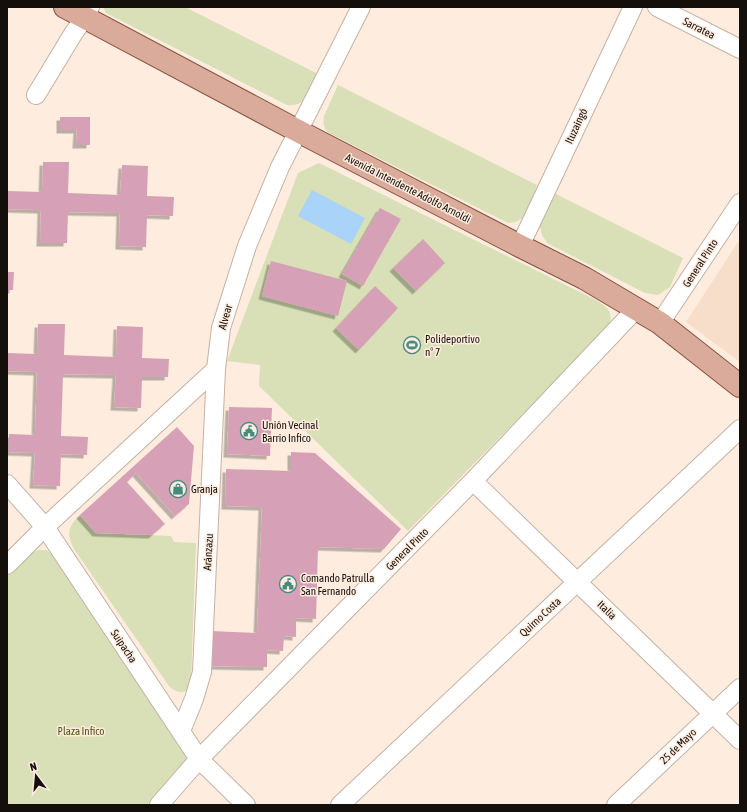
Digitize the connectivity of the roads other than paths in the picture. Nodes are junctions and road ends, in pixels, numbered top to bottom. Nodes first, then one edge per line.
1 (64, 7) edge
2 (361, 7) edge
3 (633, 7) edge
4 (658, 7) edge
5 (87, 12) edge
6 (740, 49) edge
7 (36, 95) dead end
8 (298, 131) junction
9 (740, 203) edge
10 (520, 246) junction
11 (637, 308) junction
12 (660, 323) junction
13 (216, 369) junction
14 (740, 386) edge
15 (740, 429) edge
16 (473, 481) junction
17 (7, 484) edge
18 (45, 527) junction
19 (7, 565) edge
20 (577, 582) junction
21 (740, 688) edge
22 (712, 713) junction
23 (181, 731) junction
24 (740, 740) edge
25 (200, 759) junction
26 (159, 805) edge
27 (246, 805) edge
28 (340, 805) edge
29 (616, 805) edge

1 - 5 main road, Avenida Intendente Adolfo Arnoldi
2 - 8 street, Alvear
3 - 10 street, Ituzaingó
4 - 6 street, Sarratea
5 - 7 street
5 - 8 main road, Avenida Intendente Adolfo Arnoldi
8 - 10 main road, Avenida Intendente Adolfo Arnoldi
8 - 13 street, Alvear
9 - 12 street, General Pinto
10 - 11 main road, Avenida Intendente Adolfo Arnoldi
11 - 12 main road, Avenida Intendente Adolfo Arnoldi
11 - 16 street, General Pinto
12 - 14 main road, Avenida Intendente Adolfo Arnoldi
13 - 18 street
13 - 23 street, Aránzazu
15 - 20 street, Quirno Costa
16 - 20 street, Italia
16 - 25 street, General Pinto
17 - 18 street, Suipacha
18 - 19 street
18 - 23 street, Suipacha
20 - 22 street, Italia
20 - 28 street, Quirno Costa
21 - 22 street, 25 de Mayo
22 - 24 street, Italia
22 - 29 street, 25 de Mayo
23 - 25 street, Suipacha
25 - 26 street, General Pinto
25 - 27 street, Suipacha

